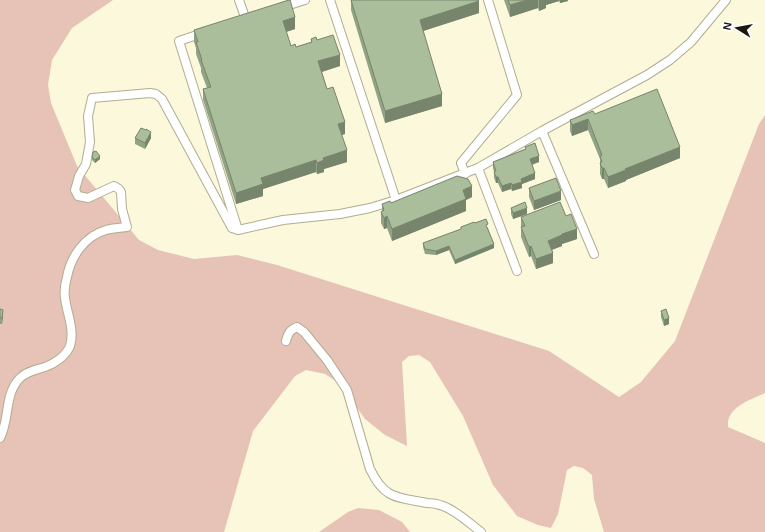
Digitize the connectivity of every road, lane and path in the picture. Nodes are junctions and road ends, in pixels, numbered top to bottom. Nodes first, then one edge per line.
1 (239, 0) edge
2 (305, 0) edge
3 (330, 0) edge
4 (488, 0) edge
5 (726, 0) edge
6 (275, 10) edge
7 (246, 20) edge
8 (209, 32) edge
9 (542, 131) junction
10 (478, 168) junction
11 (466, 174) junction
12 (396, 200) junction
13 (238, 230) junction
14 (594, 254) dead end
15 (518, 271) dead end
16 (286, 340) dead end
17 (0, 438) edge
18 (481, 532) edge

1 - 7 street
2 - 6 street
3 - 12 street
4 - 11 street
5 - 9 street
8 - 13 street
9 - 10 street
9 - 14 street
10 - 11 street
10 - 15 street
11 - 12 street
12 - 13 street
13 - 17 street
16 - 18 street

